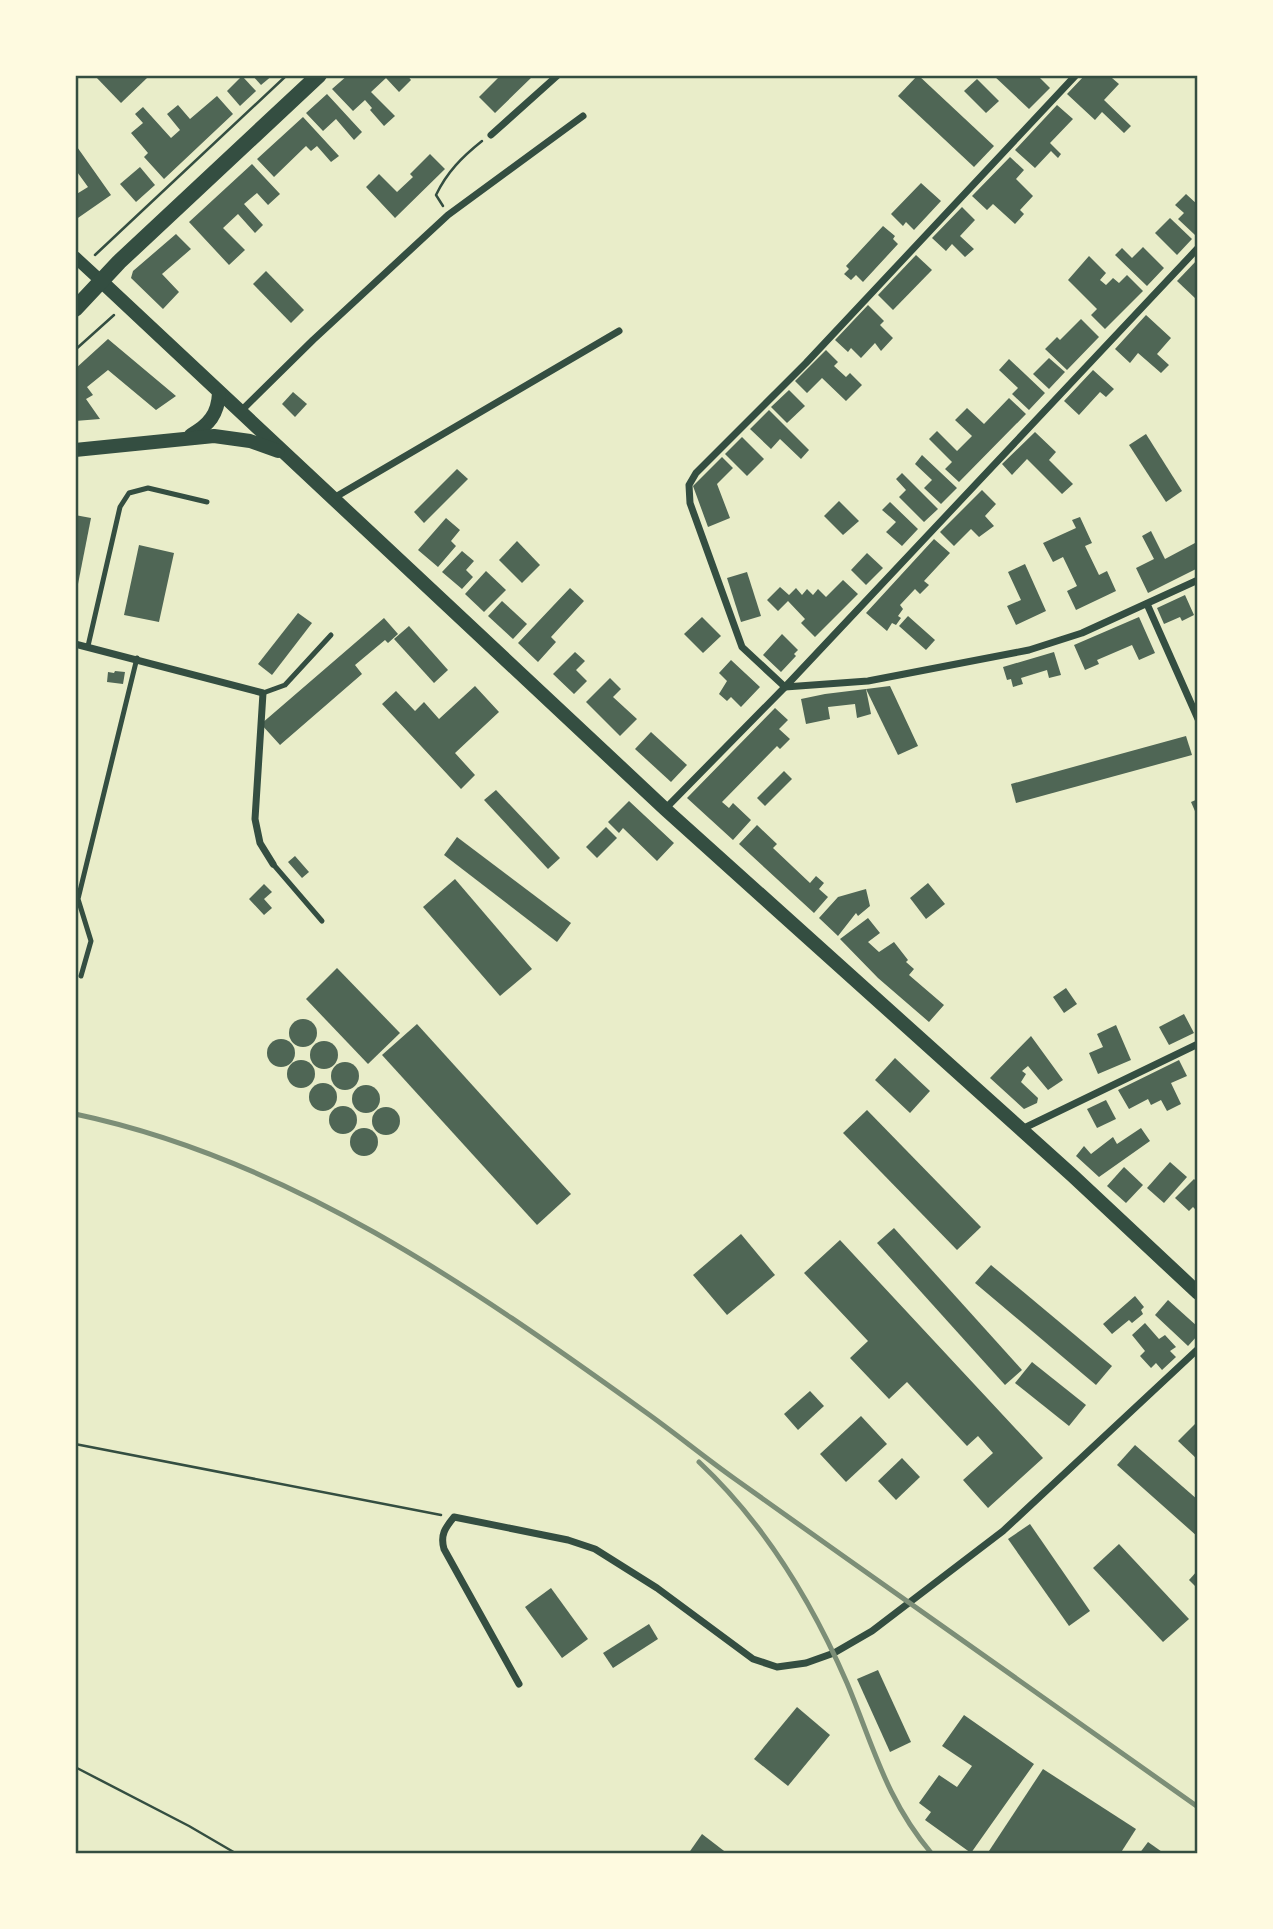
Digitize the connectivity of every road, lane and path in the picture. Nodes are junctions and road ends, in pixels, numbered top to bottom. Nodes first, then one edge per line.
1 (287, 75) edge
2 (319, 75) edge
3 (558, 75) edge
4 (1076, 75) edge
5 (583, 116) dead end
6 (491, 135) joint
7 (448, 215) junction
8 (1198, 248) edge
9 (80, 261) edge
10 (100, 282) junction
11 (125, 305) junction
12 (75, 309) edge
13 (619, 331) dead end
14 (75, 350) edge
15 (219, 393) junction
16 (241, 412) junction
17 (186, 438) junction
18 (75, 450) edge
19 (281, 452) junction
20 (332, 499) junction
21 (207, 502) dead end
22 (1198, 580) edge
23 (1147, 604) junction
24 (331, 635) dead end
25 (75, 644) edge
26 (88, 646) junction
27 (137, 658) junction
28 (785, 687) junction
29 (263, 693) junction
30 (1198, 719) edge
31 (665, 809) junction
32 (273, 864) joint
33 (322, 921) dead end
34 (81, 976) dead end
35 (1198, 1044) edge
36 (1019, 1130) junction
37 (1198, 1293) edge
38 (1198, 1349) edge
39 (75, 1444) edge
40 (454, 1517) junction
41 (519, 1684) dead end
42 (75, 1767) edge
43 (237, 1854) edge

1 - 9 path
2 - 10 main road
3 - 6 street
4 - 28 street
5 - 7 street
6 - 7 path
7 - 16 street
8 - 28 street
9 - 10 street
10 - 11 main road
10 - 12 main road
11 - 14 path
11 - 15 main road
13 - 20 street
15 - 16 main road
15 - 17 main road
16 - 19 main road
17 - 18 main road
17 - 19 main road
19 - 20 main road
20 - 31 main road
21 - 26 lane
22 - 23 street
23 - 28 street
23 - 30 street
24 - 29 lane
25 - 26 street
26 - 27 street
27 - 29 street
27 - 34 lane
28 - 31 street
29 - 32 street
31 - 36 main road
32 - 33 lane
35 - 36 street
36 - 37 main road
38 - 40 street
39 - 40 path
40 - 41 street
42 - 43 path

